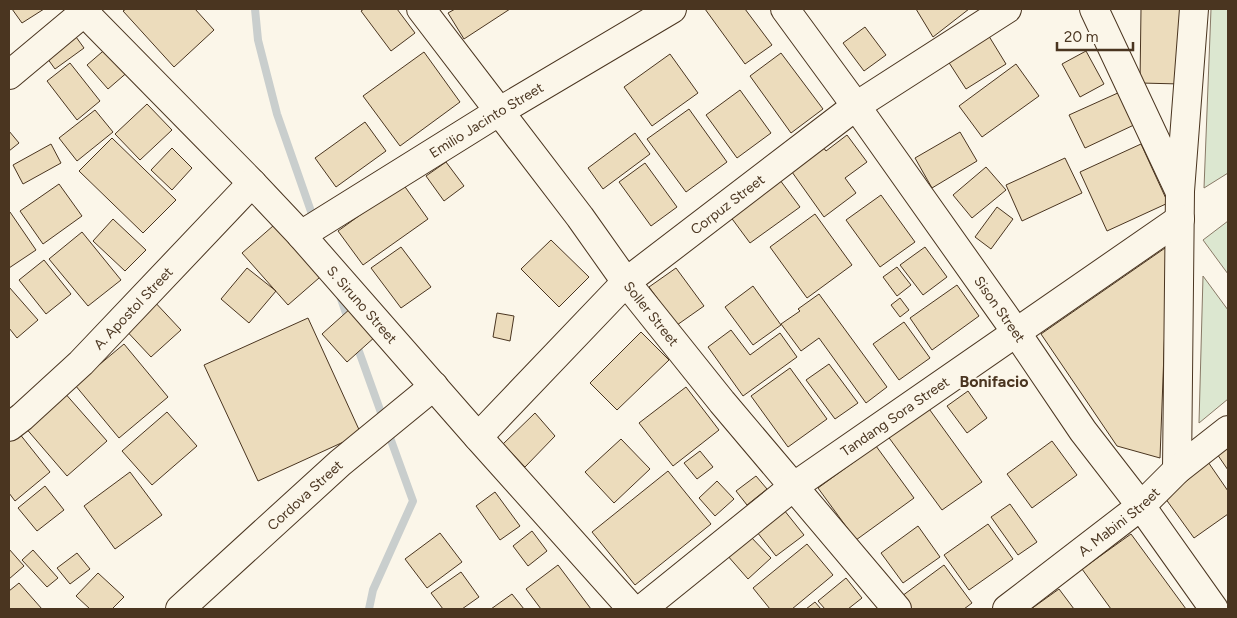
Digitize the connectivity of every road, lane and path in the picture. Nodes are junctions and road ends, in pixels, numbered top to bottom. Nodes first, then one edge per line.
1 (421, 9) edge
2 (672, 9) edge
3 (785, 9) edge
4 (1007, 9) edge
5 (1094, 9) edge
6 (1194, 9) edge
7 (84, 10) edge
8 (9, 75) edge
9 (856, 106) junction
10 (500, 111) junction
11 (252, 183) junction
12 (1180, 191) junction
13 (1180, 219) junction
14 (301, 236) junction
15 (626, 282) junction
16 (1016, 332) junction
17 (434, 386) junction
18 (9, 428) edge
19 (1228, 430) edge
20 (478, 437) junction
21 (1177, 470) junction
22 (793, 486) junction
23 (1141, 506) junction
24 (180, 609) edge
25 (632, 609) edge
26 (642, 609) edge
27 (897, 609) edge
28 (1007, 609) edge
29 (1214, 609) edge

1 - 10 street, Soller Street
2 - 10 street, Emilio Jacinto Street
3 - 9 street, Sison Street
4 - 9 street, Corpuz Street
5 - 12 street
6 - 12 street
7 - 8 street
7 - 11 street, S. Siruno Street
9 - 15 street, Corpuz Street
9 - 16 street, Sison Street
10 - 14 street, Emilio Jacinto Street
10 - 15 street, Soller Street
11 - 14 street, S. Siruno Street
11 - 18 street, A. Apostol Street
12 - 13 street
13 - 16 street, Tandang Sora Street
13 - 21 street
14 - 17 street, S. Siruno Street
15 - 20 street, Corpuz Street
15 - 22 street, Soller Street
16 - 22 street, Tandang Sora Street
16 - 23 street, Sison Street
17 - 20 street, S. Siruno Street
17 - 24 street, Cordova Street
19 - 21 street, A. Mabini Street
20 - 25 street, S. Siruno Street
21 - 23 street, A. Mabini Street
22 - 26 street, Tandang Sora Street
22 - 27 street, Soller Street
23 - 28 street, A. Mabini Street
23 - 29 street, Sison Street

